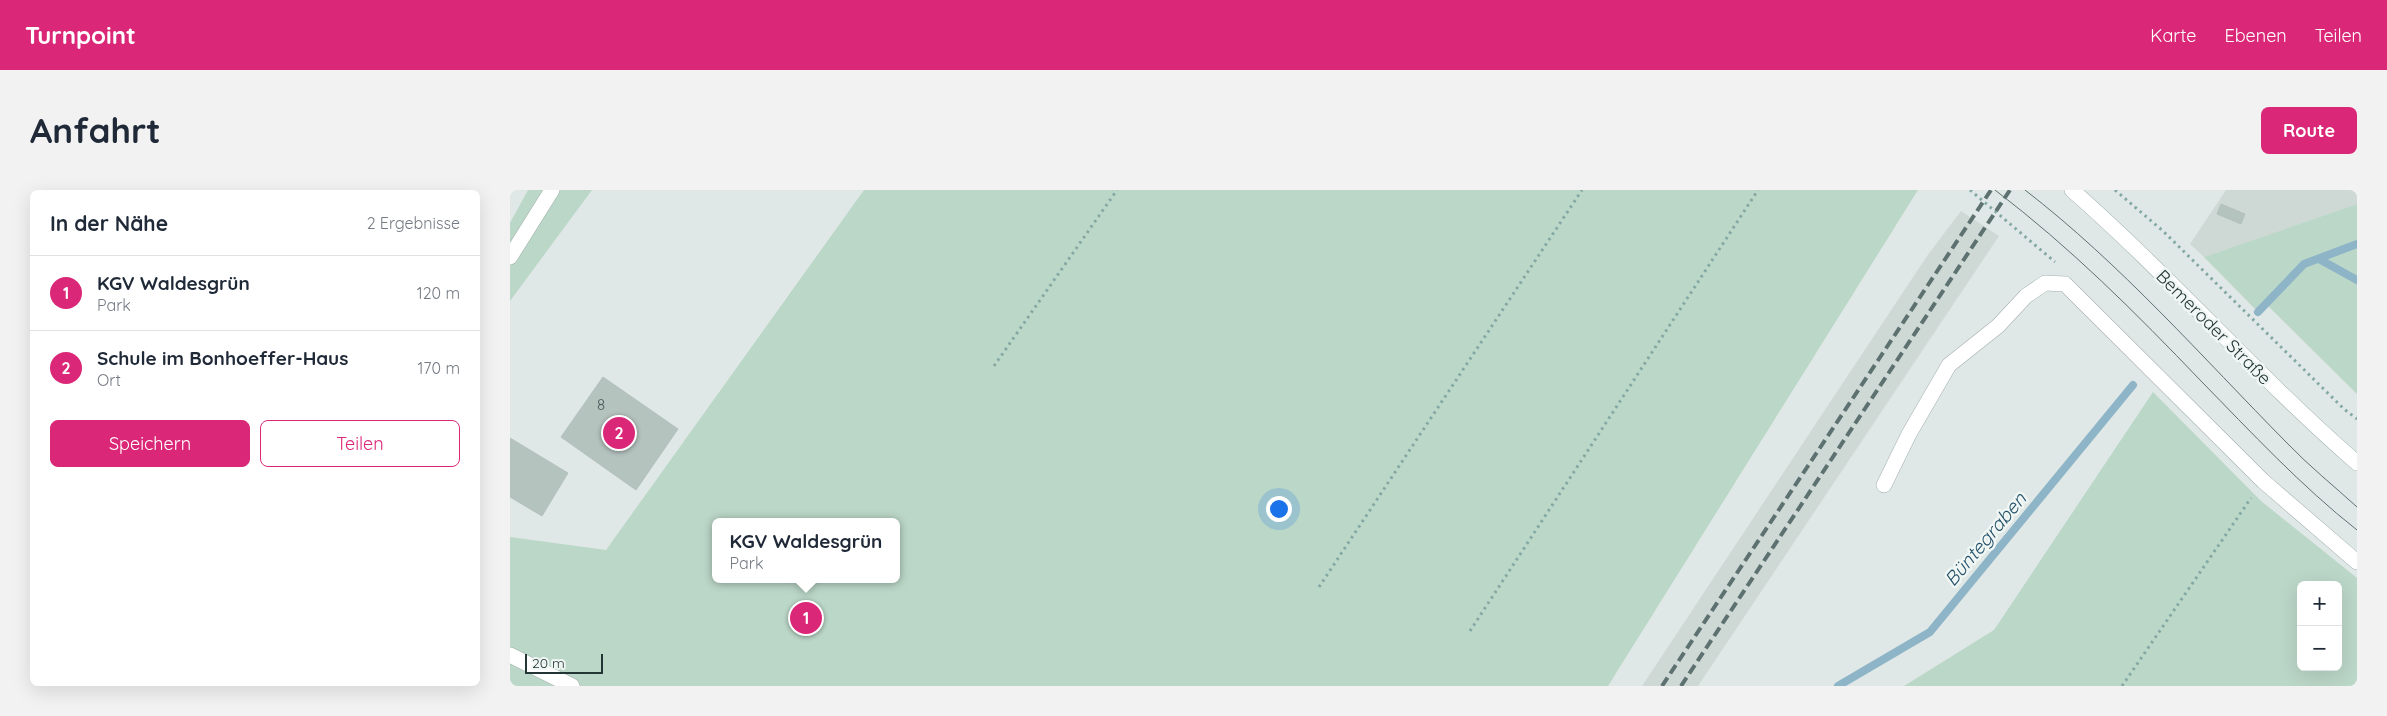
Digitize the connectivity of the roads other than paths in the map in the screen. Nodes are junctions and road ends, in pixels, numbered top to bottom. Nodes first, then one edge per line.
1 (552, 190) edge
2 (2072, 190) edge
3 (510, 257) edge
4 (2357, 464) edge
5 (1884, 485) dead end
6 (2357, 562) edge
7 (510, 655) edge
8 (572, 686) edge

1 - 3 main road
2 - 4 main road, Bemeroder Straße
5 - 6 main road
7 - 8 main road

